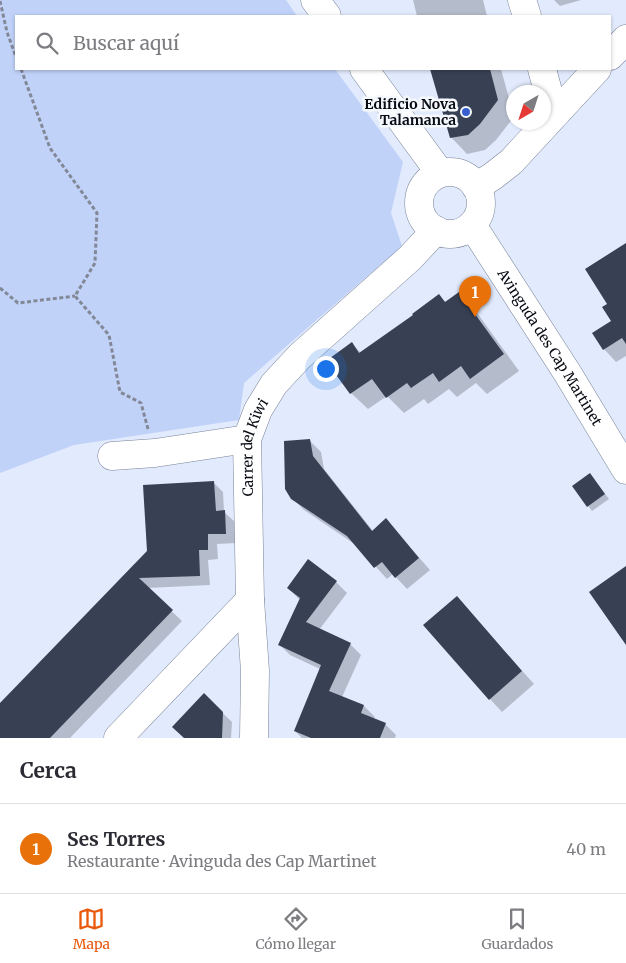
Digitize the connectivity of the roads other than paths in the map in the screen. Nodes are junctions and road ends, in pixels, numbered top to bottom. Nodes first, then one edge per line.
1 (315, 0) edge
2 (522, 0) edge
3 (326, 15) edge
4 (527, 15) edge
5 (626, 38) edge
6 (611, 55) edge
7 (365, 70) edge
8 (542, 70) edge
9 (596, 70) edge
10 (554, 114) junction
11 (440, 174) junction
12 (476, 187) junction
13 (472, 225) junction
14 (436, 230) junction
15 (248, 439) junction
16 (112, 456) dead end
17 (626, 470) edge
18 (250, 600) junction
19 (118, 738) edge
20 (254, 738) edge

1 - 3 street
2 - 4 street
5 - 6 street
7 - 11 street
8 - 10 street
9 - 10 street
10 - 12 street
11 - 12 street
11 - 14 street
12 - 13 street
13 - 14 street
13 - 17 street, Avinguda des Cap Martinet
14 - 15 street, Carrer del Kiwi
15 - 16 street
15 - 18 street, Carrer del Kiwi
18 - 19 street
18 - 20 street, Carrer del Kiwi

